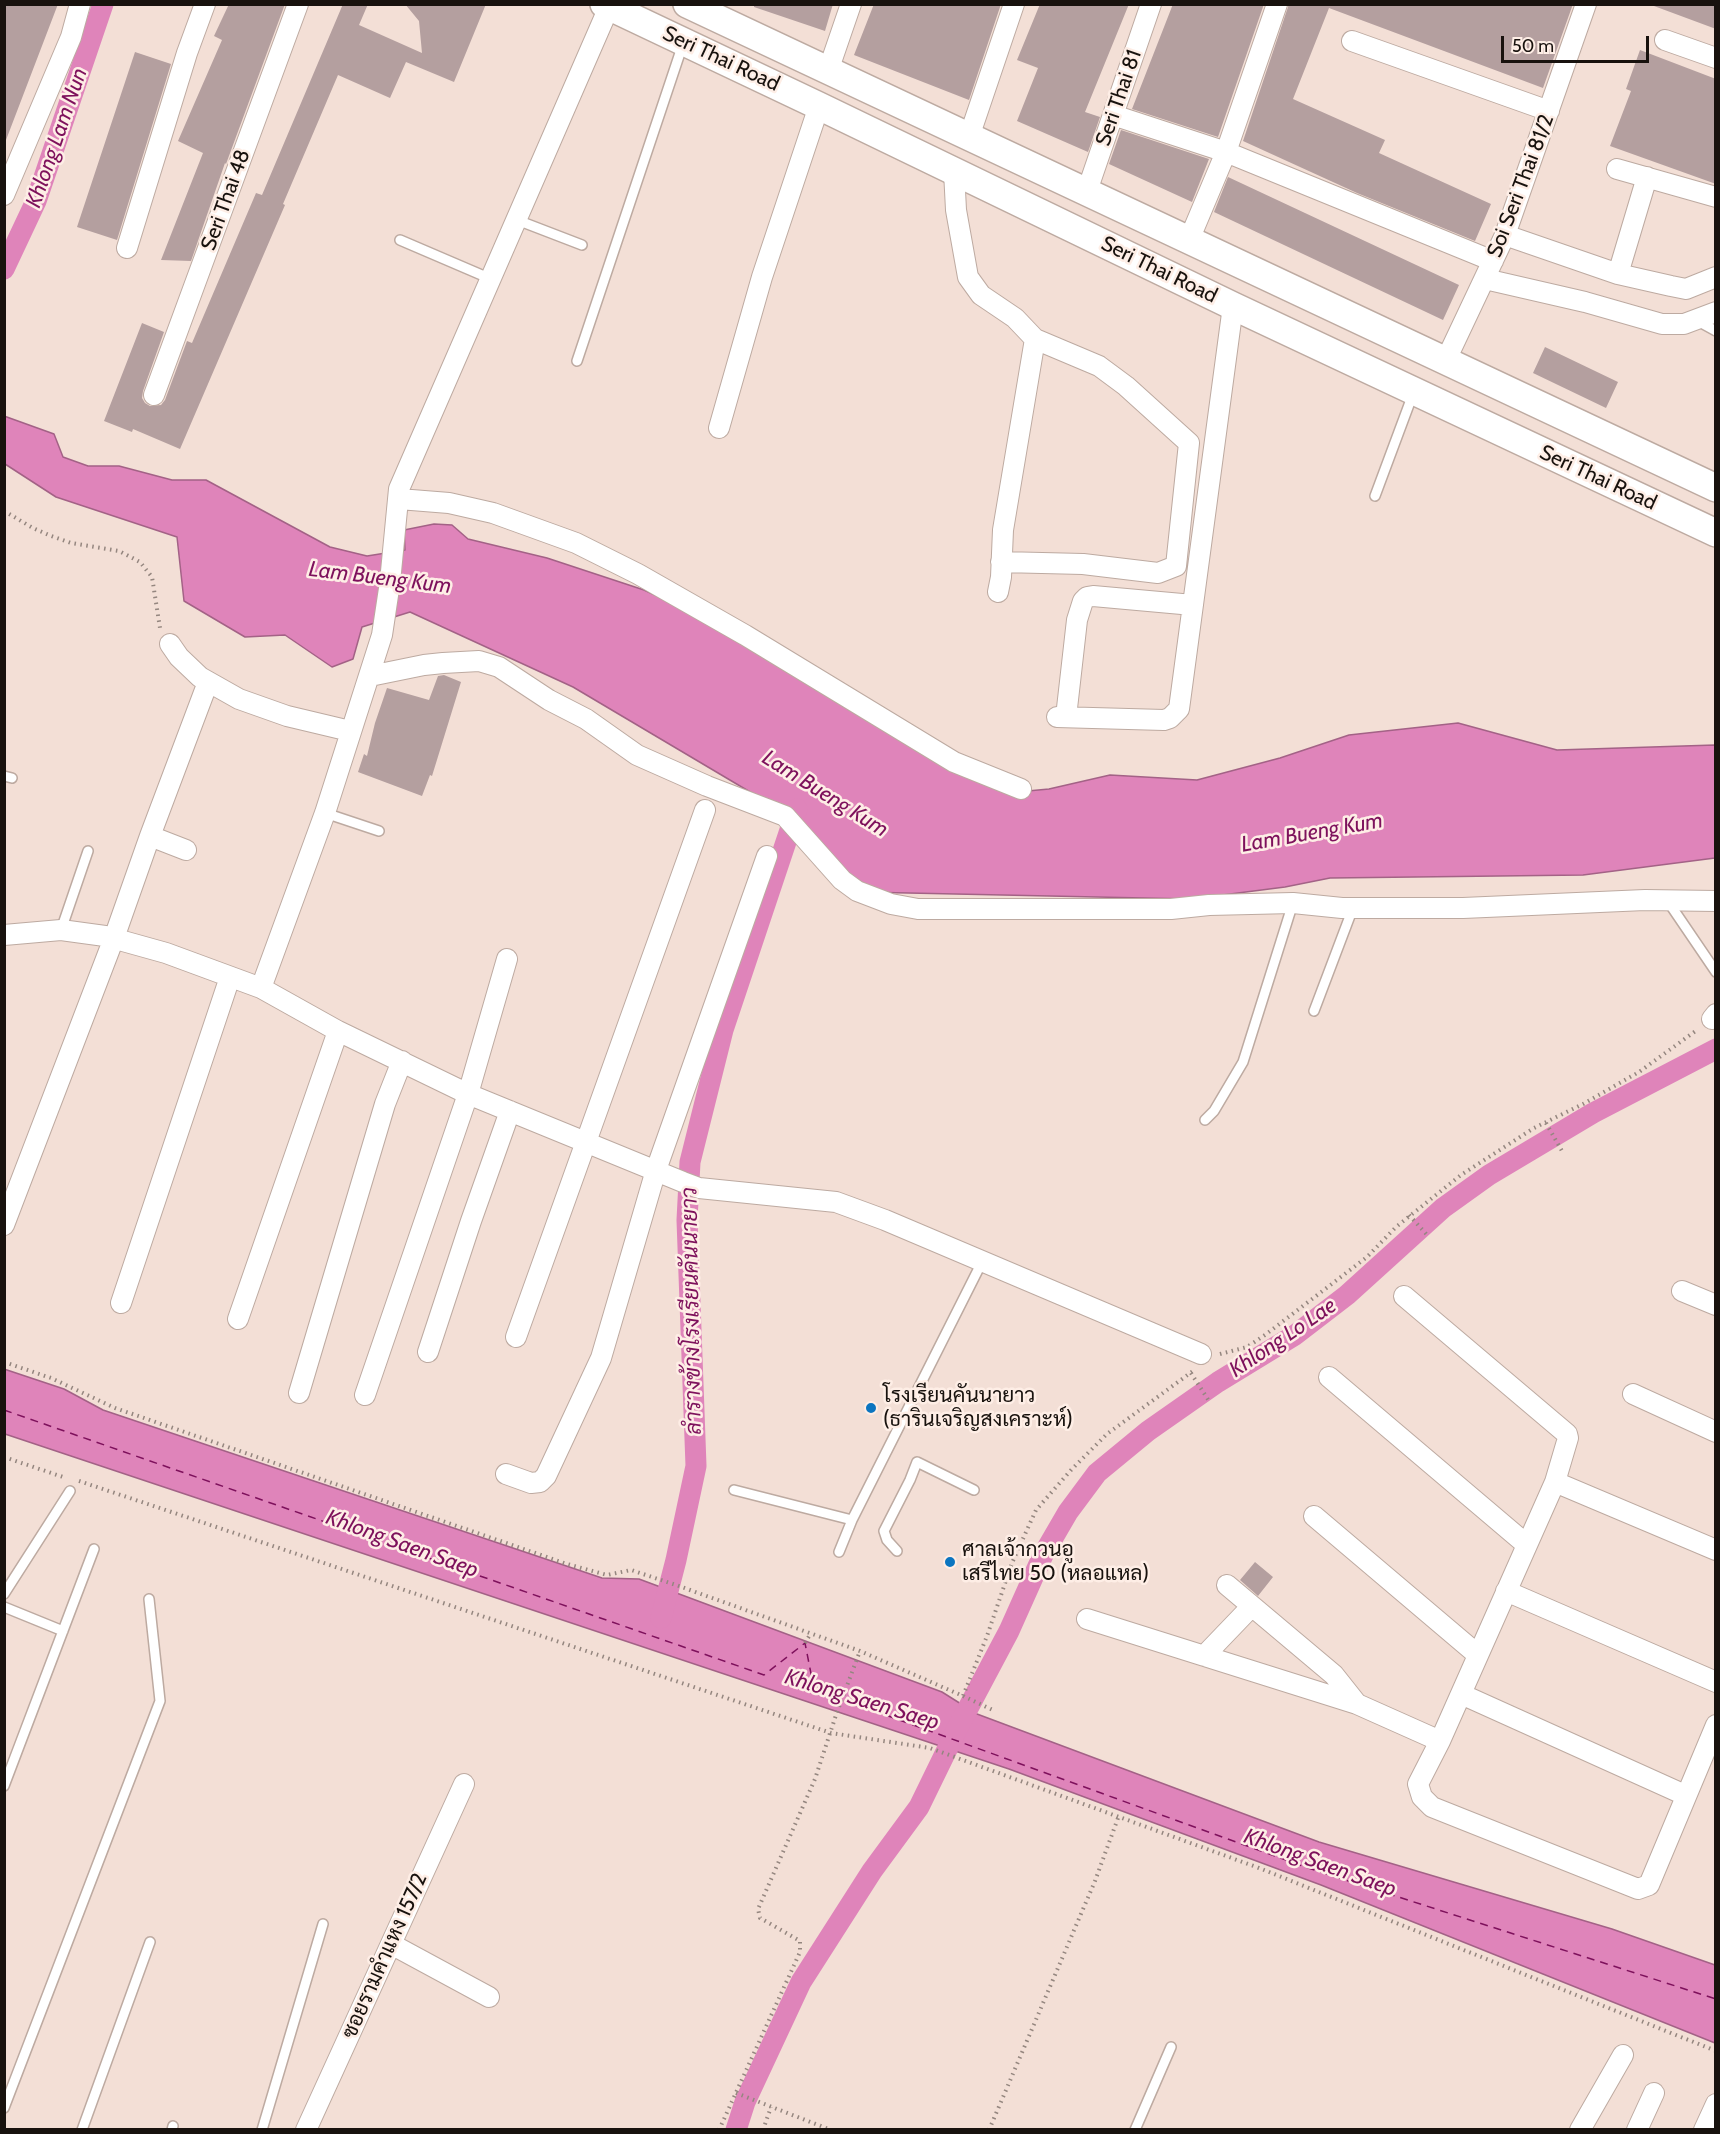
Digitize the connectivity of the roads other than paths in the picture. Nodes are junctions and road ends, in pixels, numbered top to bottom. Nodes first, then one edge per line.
1 (80, 4) edge
2 (206, 4) edge
3 (298, 4) edge
4 (687, 4) edge
5 (851, 4) edge
6 (1014, 4) edge
7 (1151, 4) edge
8 (1277, 4) edge
9 (1586, 4) edge
10 (606, 6) edge
11 (1665, 40) dead end
12 (1352, 41) dead end
13 (684, 42) junction
14 (1716, 58) edge
15 (828, 71) junction
16 (819, 106) junction
17 (1549, 111) junction
18 (1113, 115) junction
19 (969, 136) junction
20 (1226, 152) junction
21 (1617, 169) dead end
22 (954, 171) junction
23 (1647, 177) junction
24 (1087, 191) junction
25 (4, 195) edge
26 (1716, 197) edge
27 (517, 220) junction
28 (1505, 235) junction
29 (400, 240) dead end
30 (1189, 240) junction
31 (582, 245) dead end
32 (126, 248) dead end
33 (1489, 270) junction
34 (1618, 274) junction
35 (1716, 277) edge
36 (491, 279) junction
37 (1233, 306) junction
38 (1716, 312) edge
39 (1694, 319) junction
40 (1716, 331) edge
41 (1035, 339) junction
42 (577, 361) dead end
43 (1445, 362) junction
44 (1414, 392) junction
45 (154, 395) dead end
46 (719, 428) dead end
47 (1716, 488) edge
48 (1375, 496) dead end
49 (399, 503) junction
50 (1716, 533) edge
51 (1001, 562) junction
52 (998, 592) dead end
53 (1193, 605) junction
54 (170, 644) road end
55 (370, 676) junction
56 (208, 682) junction
57 (350, 731) junction
58 (1022, 789) dead end
59 (705, 810) dead end
60 (325, 813) junction
61 (379, 831) dead end
62 (150, 836) junction
63 (186, 850) dead end
64 (88, 851) dead end
65 (767, 856) dead end
66 (1667, 900) junction
67 (1716, 901) edge
68 (1293, 903) junction
69 (1353, 908) junction
70 (61, 930) junction
71 (4, 935) edge
72 (114, 938) junction
73 (507, 959) dead end
74 (1716, 972) edge
75 (230, 977) junction
76 (261, 988) junction
77 (1314, 1011) dead end
78 (338, 1031) junction
79 (402, 1061) junction
80 (468, 1094) junction
81 (510, 1111) junction
82 (1205, 1120) dead end
83 (588, 1142) junction
84 (656, 1170) junction
85 (4, 1225) edge
86 (982, 1262) junction
87 (1682, 1291) dead end
88 (1404, 1296) dead end
89 (121, 1303) dead end
90 (1716, 1305) edge
91 (238, 1319) dead end
92 (516, 1337) dead end
93 (428, 1352) dead end
94 (1204, 1360) road end
95 (1329, 1377) dead end
96 (299, 1393) dead end
97 (1633, 1394) dead end
98 (365, 1395) dead end
99 (1716, 1432) edge
100 (890, 1444) junction
101 (901, 1451) dead end
102 (506, 1474) dead end
103 (1555, 1482) junction
104 (734, 1490) dead end
105 (974, 1490) dead end
106 (70, 1491) dead end
107 (1314, 1516) dead end
108 (852, 1520) junction
109 (1527, 1545) junction
110 (94, 1549) dead end
111 (1716, 1550) edge
112 (897, 1551) dead end
113 (839, 1552) dead end
114 (1227, 1585) dead end
115 (1506, 1591) junction
116 (4, 1594) edge
117 (149, 1599) dead end
118 (1252, 1605) junction
119 (4, 1607) edge
120 (1087, 1619) dead end
121 (63, 1630) junction
122 (1478, 1655) junction
123 (1204, 1656) junction
124 (1716, 1682) edge
125 (1461, 1694) junction
126 (1357, 1704) junction
127 (1716, 1725) edge
128 (1440, 1741) junction
129 (464, 1784) dead end
130 (4, 1786) edge
131 (1685, 1795) junction
132 (323, 1924) dead end
133 (150, 1942) dead end
134 (391, 1944) junction
135 (489, 1997) dead end
136 (1171, 2047) dead end
137 (1623, 2055) dead end
138 (1654, 2093) dead end
139 (1716, 2104) edge
140 (4, 2108) edge
141 (82, 2130) edge
142 (262, 2130) edge
143 (306, 2130) edge
144 (1135, 2130) edge
145 (1580, 2130) edge
146 (1637, 2130) edge
147 (1704, 2130) edge

1 - 25 street
2 - 32 street
3 - 45 street, Seri Thai 48
4 - 15 main road, Seri Thai Road
5 - 15 street
6 - 19 street
7 - 18 street, Seri Thai 81
8 - 20 street
9 - 17 street, Soi Seri Thai 81/2
10 - 13 main road, Seri Thai Road
10 - 27 street
11 - 14 street
12 - 17 street
13 - 16 main road, Seri Thai Road
13 - 42 lane
15 - 19 main road, Seri Thai Road
16 - 22 main road, Seri Thai Road
16 - 46 street
17 - 28 street, Soi Seri Thai 81/2
18 - 20 street
18 - 24 street, Seri Thai 81
19 - 24 main road, Seri Thai Road
20 - 30 street
20 - 33 street
21 - 23 street
22 - 37 main road, Seri Thai Road
22 - 41 street
23 - 26 street
23 - 34 street
24 - 30 main road, Seri Thai Road
27 - 31 lane
27 - 36 street
28 - 33 street, Soi Seri Thai 81/2
28 - 34 street
29 - 36 lane
30 - 43 main road, Seri Thai Road
33 - 39 street
33 - 43 street, Soi Seri Thai 81/2
34 - 35 street
36 - 49 street
37 - 44 main road, Seri Thai Road
37 - 53 street
38 - 39 street
39 - 40 lane
41 - 51 street
41 - 51 street
43 - 47 main road, Seri Thai Road
44 - 48 lane
44 - 50 main road, Seri Thai Road
49 - 55 street
49 - 58 street
51 - 52 street
53 - 53 street
54 - 56 street
55 - 57 street
55 - 68 street
56 - 57 street
56 - 62 street
57 - 60 street
59 - 83 street
60 - 61 lane
60 - 76 street
62 - 63 street
62 - 72 street
64 - 70 lane
65 - 84 street
66 - 67 street
66 - 69 street
66 - 74 lane
68 - 69 street
68 - 82 lane
69 - 77 lane
70 - 71 street
70 - 72 street
72 - 75 street
72 - 85 street
73 - 80 street
75 - 76 street
75 - 89 street
76 - 78 street
78 - 79 street
78 - 91 street
79 - 80 street
79 - 96 street
80 - 81 street
80 - 98 street
81 - 83 street
81 - 93 street
83 - 84 street
83 - 92 street
84 - 86 street
84 - 102 street
86 - 94 street
86 - 100 lane
87 - 90 street
88 - 103 street
95 - 109 street
97 - 99 street
100 - 101 lane
100 - 108 lane
103 - 109 street
103 - 111 street
104 - 108 lane
105 - 112 lane
106 - 116 lane
107 - 122 street
108 - 113 lane
109 - 115 street
110 - 121 lane
114 - 118 street
115 - 122 street
115 - 124 street
117 - 140 lane
118 - 123 street
118 - 126 street
119 - 121 lane
120 - 123 street
121 - 130 lane
122 - 125 street
123 - 126 street
125 - 128 street
125 - 131 street
126 - 128 street
127 - 131 street
128 - 131 street
129 - 134 street, ซอยรามคำแหง 157/2
132 - 142 lane
133 - 141 lane
134 - 135 street
134 - 143 street, ซอยรามคำแหง 157/2
136 - 144 lane
137 - 145 street
138 - 146 street
139 - 147 street

